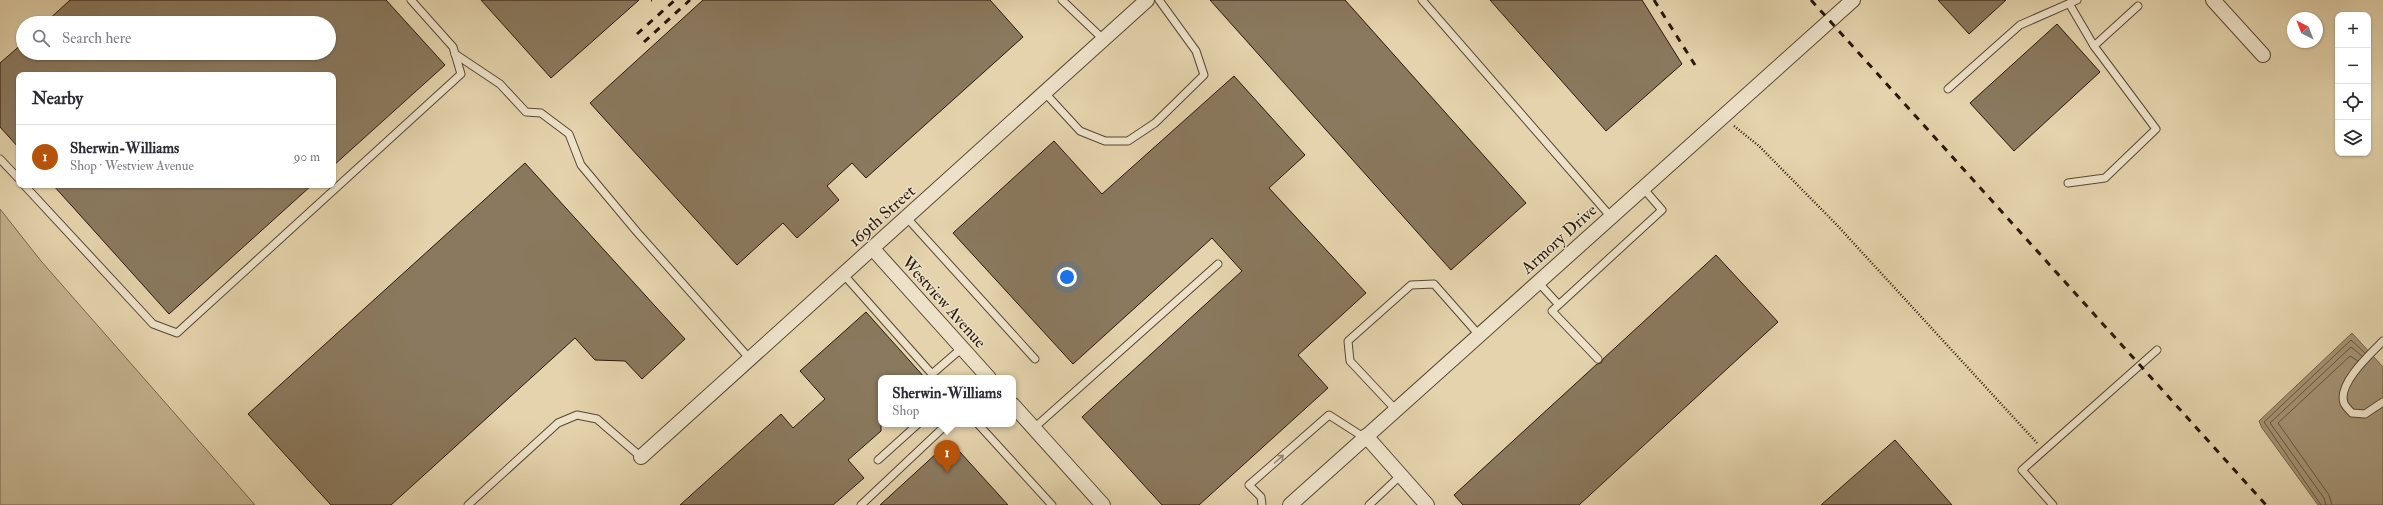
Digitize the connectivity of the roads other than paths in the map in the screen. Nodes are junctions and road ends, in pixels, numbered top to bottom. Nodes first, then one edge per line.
1 (411, 0) edge
2 (1062, 0) edge
3 (1150, 0) edge
4 (1422, 0) edge
5 (1853, 0) edge
6 (2077, 0) edge
7 (2213, 0) edge
8 (2070, 5) junction
9 (2138, 6) dead end
10 (1103, 40) junction
11 (2094, 46) junction
12 (456, 54) junction
13 (2263, 55) dead end
14 (1948, 89) dead end
15 (1044, 93) junction
16 (0, 159) edge
17 (16, 176) edge
18 (2068, 183) dead end
19 (27, 188) edge
20 (336, 188) edge
21 (336, 188) edge
22 (1643, 188) junction
23 (1611, 216) junction
24 (907, 218) junction
25 (873, 249) junction
26 (1218, 264) dead end
27 (844, 275) junction
28 (1538, 282) junction
29 (1558, 304) junction
30 (1479, 335) junction
31 (2383, 342) edge
32 (962, 348) junction
33 (2157, 350) dead end
34 (750, 359) junction
35 (1598, 359) dead end
36 (1035, 360) dead end
37 (932, 375) edge
38 (934, 375) edge
39 (986, 375) edge
40 (2383, 402) edge
41 (1016, 408) edge
42 (1396, 410) junction
43 (915, 427) edge
44 (944, 427) edge
45 (981, 427) edge
46 (1034, 428) junction
47 (1366, 437) junction
48 (641, 457) joint
49 (878, 460) dead end
50 (1401, 475) junction
51 (468, 505) edge
52 (861, 505) edge
53 (1052, 505) edge
54 (1103, 505) edge
55 (1262, 505) edge
56 (1290, 505) edge
57 (1369, 505) edge
58 (1427, 505) edge
59 (2053, 505) edge

1 - 12 lane
2 - 10 lane
3 - 10 street, 169th Street
3 - 15 lane
4 - 23 lane
5 - 22 street, Armory Drive
6 - 8 lane
7 - 13 street
8 - 11 lane
8 - 14 lane
9 - 11 lane
10 - 15 street, 169th Street
11 - 18 lane
12 - 20 lane
12 - 34 lane
15 - 24 street, 169th Street
16 - 17 lane
19 - 21 lane
22 - 23 street, Armory Drive
22 - 29 lane
23 - 28 street, Armory Drive
24 - 25 street, 169th Street
24 - 36 lane
25 - 27 street, 169th Street
25 - 32 street, Westview Avenue
26 - 46 lane
27 - 34 street, 169th Street
27 - 37 lane
28 - 29 lane
28 - 30 street, Armory Drive
29 - 35 lane
30 - 42 street, Armory Drive
30 - 42 lane
31 - 40 lane
32 - 38 lane
32 - 39 street, Westview Avenue
33 - 59 lane
34 - 48 street, 169th Street
41 - 46 street
42 - 47 street, Armory Drive
43 - 49 lane
44 - 52 lane
45 - 53 lane
46 - 54 street
47 - 50 street
55 -> 47 lane
47 - 56 street, Armory Drive
48 - 51 lane
50 - 57 lane
50 - 58 street

